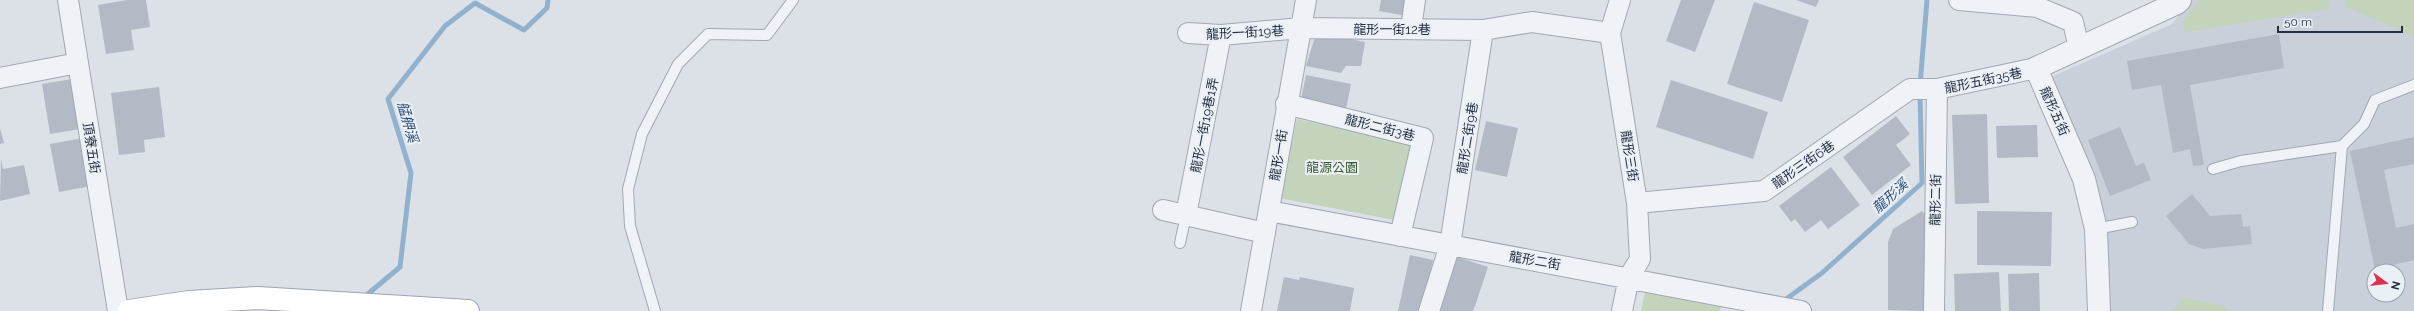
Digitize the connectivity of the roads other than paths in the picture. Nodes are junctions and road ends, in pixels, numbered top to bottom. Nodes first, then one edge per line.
1 (68, 0) edge
2 (793, 0) edge
3 (1306, 0) edge
4 (1416, 0) edge
5 (1620, 0) edge
6 (1959, 0) edge
7 (2180, 0) edge
8 (1301, 28) junction
9 (1411, 29) junction
10 (1483, 30) junction
11 (1188, 33) dead end
12 (1610, 33) junction
13 (1221, 35) junction
14 (2079, 48) junction
15 (78, 63) junction
16 (2036, 68) junction
17 (0, 78) edge
18 (2414, 85) edge
19 (1933, 89) junction
20 (1286, 104) junction
21 (2342, 146) junction
22 (2213, 169) dead end
23 (1637, 203) junction
24 (1163, 210) dead end
25 (1269, 211) junction
26 (1186, 215) junction
27 (2132, 222) dead end
28 (2096, 229) junction
29 (1266, 233) junction
30 (1400, 236) junction
31 (1180, 243) dead end
32 (1450, 245) junction
33 (1629, 277) junction
34 (118, 311) edge
35 (129, 311) edge
36 (468, 311) edge
37 (655, 311) edge
38 (1251, 311) edge
39 (1429, 311) edge
40 (1622, 311) edge
41 (1801, 311) edge
42 (1934, 311) edge
43 (2099, 311) edge
44 (2328, 311) edge

1 - 15 street, 頂寮五街
2 - 37 lane
3 - 8 street, 龍形一街
4 - 9 street
5 - 12 street, 龍形三街
6 - 14 street
7 - 14 street
8 - 9 street, 龍形一街12巷
8 - 13 street, 龍形一街19巷
8 - 20 street, 龍形一街
9 - 10 street, 龍形一街12巷
10 - 12 street, 龍形一街12巷
10 - 32 street, 龍形二街9巷
11 - 13 street, 龍形一街19巷
12 - 23 street, 龍形三街
13 - 26 street, 龍形一街19巷1弄
14 - 16 street
15 - 17 street
15 - 34 street, 頂寮五街
16 - 19 street, 龍形五街35巷
16 - 28 street, 龍形五街
18 - 21 lane
19 - 23 street, 龍形三街6巷
19 - 42 street, 龍形二街
20 - 25 street, 龍形一街
20 - 30 street, 龍形二街3巷
21 - 22 lane
21 - 44 lane
23 - 33 street, 龍形三街
24 - 26 street
25 - 29 street, 龍形一街
25 - 30 street, 龍形二街
26 - 29 street
26 - 31 lane
27 - 28 lane
28 - 43 street, 龍形五街
29 - 38 street, 龍形一街
30 - 32 street, 龍形二街
32 - 33 street, 龍形二街
32 - 39 street, 龍形二街9巷
33 - 40 street, 龍形三街
33 - 41 street, 龍形二街
35 - 36 main road

